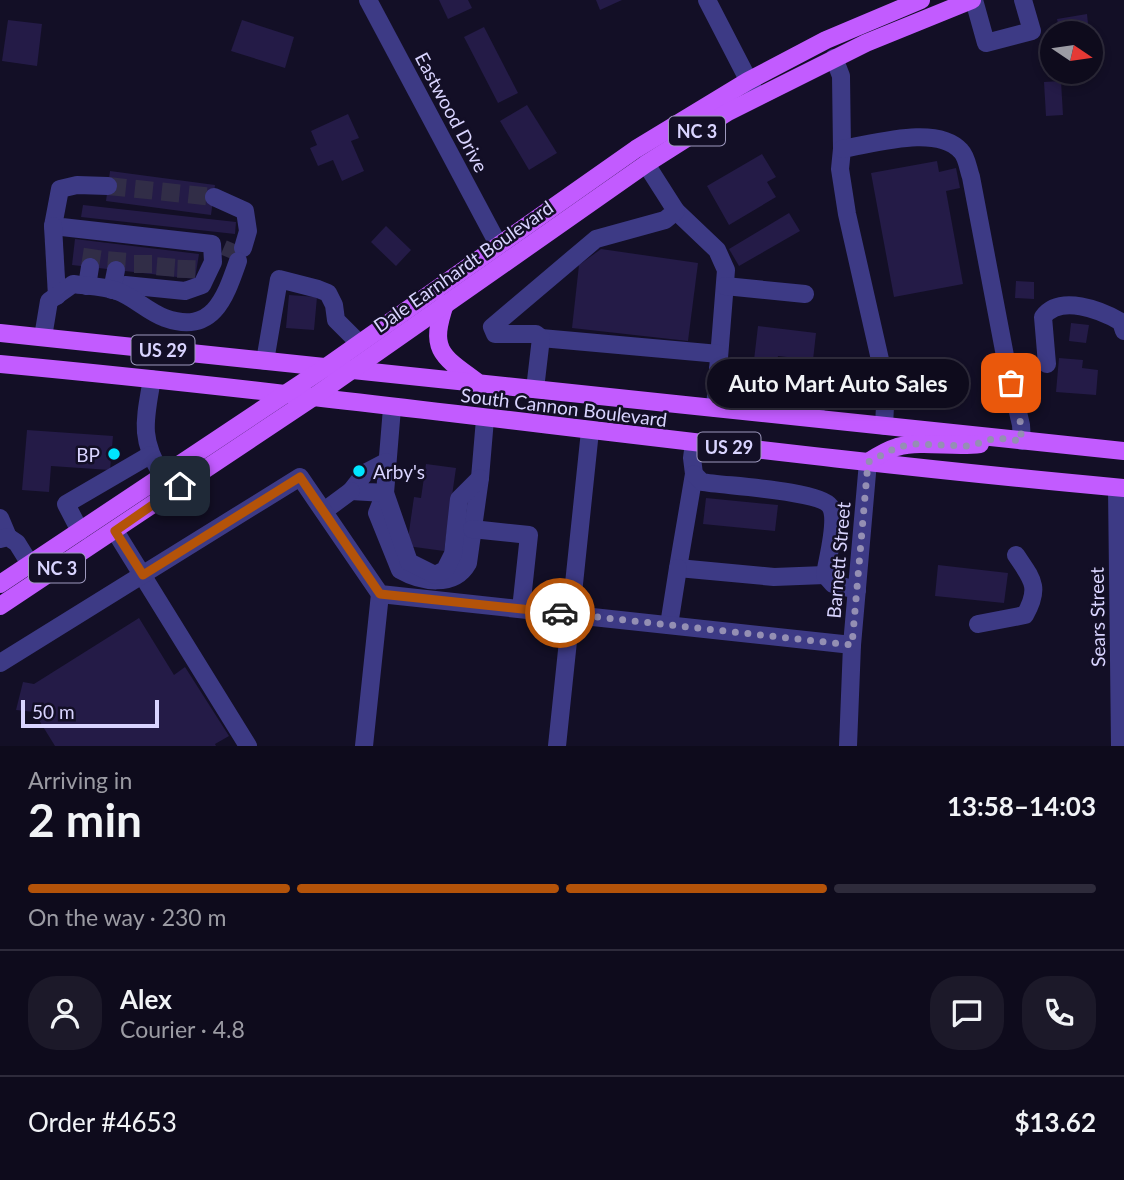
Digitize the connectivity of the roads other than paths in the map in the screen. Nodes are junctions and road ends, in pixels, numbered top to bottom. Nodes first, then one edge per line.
1 (368, 0) edge
2 (707, 0) edge
3 (921, 0) edge
4 (973, 0) edge
5 (1023, 0) edge
6 (835, 58) junction
7 (752, 88) junction
8 (842, 149) junction
9 (646, 164) junction
10 (108, 186) tunnel mouth
11 (214, 197) tunnel mouth
12 (676, 211) junction
13 (53, 226) junction
14 (498, 244) junction
15 (90, 267) tunnel mouth
16 (116, 270) tunnel mouth
17 (86, 286) junction
18 (725, 286) junction
19 (114, 291) junction
20 (805, 294) dead end
21 (57, 296) junction
22 (445, 304) junction
23 (1124, 331) edge
24 (0, 333) edge
25 (43, 337) junction
26 (541, 338) junction
27 (359, 343) junction
28 (265, 361) junction
29 (719, 361) junction
30 (0, 364) edge
31 (1047, 365) dead end
32 (326, 367) junction
33 (351, 369) junction
34 (152, 379) junction
35 (478, 383) junction
36 (535, 389) junction
37 (282, 394) junction
38 (312, 398) junction
39 (392, 408) junction
40 (715, 408) junction
41 (816, 418) junction
42 (485, 419) junction
43 (884, 426) junction
44 (590, 431) junction
45 (996, 438) junction
46 (1021, 441) junction
47 (694, 443) junction
48 (1124, 451) edge
49 (150, 455) junction
50 (386, 462) junction
51 (868, 462) junction
52 (694, 474) junction
53 (162, 475) junction
54 (480, 478) junction
55 (1120, 488) edge
56 (351, 491) junction
57 (385, 493) junction
58 (324, 512) junction
59 (0, 518) edge
60 (472, 529) junction
61 (80, 531) junction
62 (115, 531) junction
63 (4, 538) edge
64 (1016, 555) dead end
65 (30, 564) junction
66 (678, 568) junction
67 (143, 575) junction
68 (825, 575) junction
69 (0, 584) edge
70 (857, 590) junction
71 (380, 594) junction
72 (0, 606) edge
73 (521, 608) junction
74 (571, 615) junction
75 (978, 624) dead end
76 (669, 625) junction
77 (852, 645) junction
78 (0, 663) edge
79 (248, 746) edge
80 (364, 746) edge
81 (557, 746) edge
82 (848, 746) edge
83 (1120, 746) edge

1 - 14 street, Eastwood Drive
2 - 7 street
3 - 7 main road, Dale Earnhardt Boulevard / NC 3
4 - 5 street
4 - 6 main road, Dale Earnhardt Boulevard / NC 3
6 - 7 main road, Dale Earnhardt Boulevard / NC 3
6 - 8 street
7 - 9 main road, Dale Earnhardt Boulevard / NC 3
7 - 14 main road, Dale Earnhardt Boulevard / NC 3
8 - 43 street
8 - 46 street
9 - 12 street
9 - 22 main road, Dale Earnhardt Boulevard / NC 3
10 - 13 street
11 - 19 street
12 - 18 street
12 - 26 street
13 - 19 street
13 - 21 street
14 - 27 main road, Dale Earnhardt Boulevard / NC 3
15 - 17 street
16 - 19 street
17 - 19 street
17 - 21 street
18 - 20 street
18 - 29 street
21 - 25 street
22 - 33 main road, Dale Earnhardt Boulevard / NC 3
22 - 35 main road
23 - 31 street
24 - 25 main road, South Cannon Boulevard / US 29
25 - 28 main road, South Cannon Boulevard / US 29
26 - 29 street
26 - 36 street
27 - 28 street
27 - 32 main road, Dale Earnhardt Boulevard / NC 3
28 - 32 main road, South Cannon Boulevard / US 29
29 - 40 street
29 - 41 street
30 - 34 main road, South Cannon Boulevard / US 29
32 - 33 main road, South Cannon Boulevard / US 29
32 - 37 main road, Dale Earnhardt Boulevard / NC 3
33 - 35 main road, South Cannon Boulevard / US 29
33 - 38 main road, Dale Earnhardt Boulevard / NC 3
34 - 37 main road, South Cannon Boulevard / US 29
34 - 49 street
35 - 36 main road, South Cannon Boulevard / US 29
36 - 40 main road, South Cannon Boulevard / US 29
37 - 38 main road, South Cannon Boulevard / US 29
37 - 53 main road, Dale Earnhardt Boulevard / NC 3
38 - 39 main road, South Cannon Boulevard / US 29
38 - 62 main road, Dale Earnhardt Boulevard / NC 3
39 - 42 main road, South Cannon Boulevard / US 29
39 - 50 street
40 - 41 main road, South Cannon Boulevard / US 29
41 - 43 main road, South Cannon Boulevard / US 29
42 - 44 main road, South Cannon Boulevard / US 29
42 - 54 street
43 - 45 main road, South Cannon Boulevard / US 29
44 - 47 main road, South Cannon Boulevard / US 29
44 - 74 street
45 - 46 main road, South Cannon Boulevard / US 29
45 - 51 main road, US 29
46 - 48 main road, South Cannon Boulevard / US 29
47 - 51 main road, South Cannon Boulevard / US 29
47 - 52 street
49 - 53 street
49 - 61 street
50 - 56 street
50 - 57 street
51 - 55 main road, South Cannon Boulevard / US 29
51 - 70 street, Barnett Street
52 - 66 street
52 - 68 street
53 - 61 main road, Dale Earnhardt Boulevard / NC 3
54 - 57 street
54 - 60 street
55 - 83 street, Sears Street
56 - 57 street
56 - 58 street
57 - 60 street
58 - 67 street
58 - 71 street
59 - 63 street
60 - 73 street
61 - 65 main road, Dale Earnhardt Boulevard / NC 3
62 - 67 street
62 - 72 main road, Dale Earnhardt Boulevard / NC 3
63 - 65 street
64 - 75 street
65 - 69 main road, Dale Earnhardt Boulevard / NC 3
66 - 68 street
66 - 76 street
67 - 78 street
67 - 79 street
68 - 70 street
70 - 77 street, Barnett Street
71 - 73 street
71 - 80 street
73 - 74 street
74 - 76 street
74 - 81 street
76 - 77 street
77 - 82 street, Barnett Street

